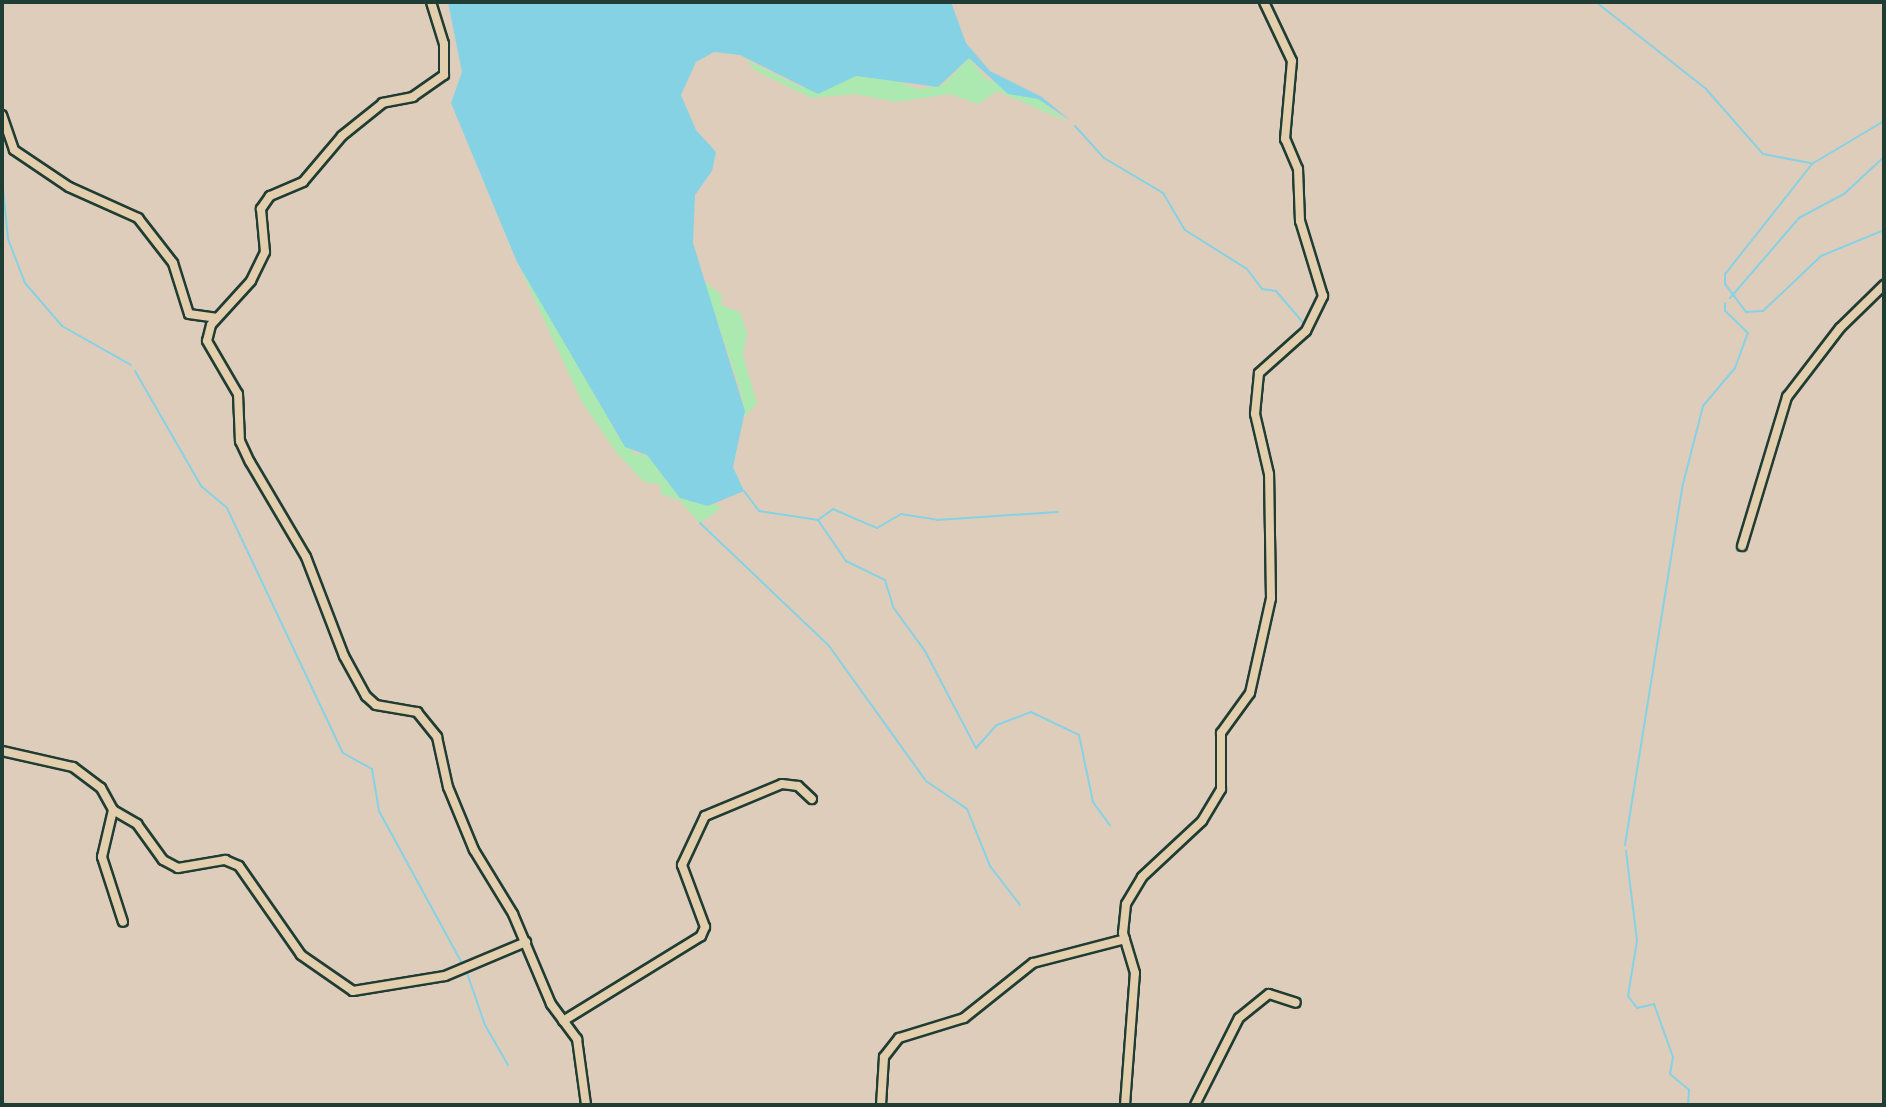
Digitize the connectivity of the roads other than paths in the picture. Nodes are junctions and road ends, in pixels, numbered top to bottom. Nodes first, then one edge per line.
1 (431, 2) edge
2 (1264, 2) edge
3 (2, 115) edge
4 (1884, 285) edge
5 (216, 318) junction
6 (1742, 546) dead end
7 (2, 751) edge
8 (812, 799) dead end
9 (113, 810) junction
10 (123, 922) dead end
11 (1125, 939) junction
12 (526, 942) junction
13 (1296, 1003) dead end
14 (563, 1021) junction
15 (586, 1105) edge
16 (881, 1105) edge
17 (1125, 1105) edge
18 (1195, 1105) edge

1 - 5 street
2 - 11 street
3 - 5 street
4 - 6 street
5 - 12 street
7 - 9 street
8 - 14 street
9 - 10 street
9 - 12 street
11 - 16 street
11 - 17 street
12 - 14 street
13 - 18 street
14 - 15 street

